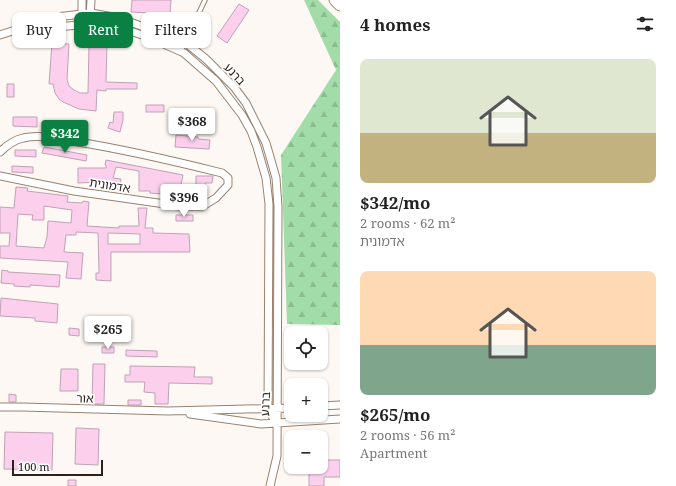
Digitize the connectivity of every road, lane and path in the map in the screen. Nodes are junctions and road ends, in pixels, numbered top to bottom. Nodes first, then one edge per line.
1 (82, 0) edge
2 (91, 0) edge
3 (205, 0) edge
4 (335, 0) edge
5 (340, 5) edge
6 (82, 12) edge
7 (91, 12) edge
8 (199, 12) edge
9 (74, 15) edge
10 (74, 26) edge
11 (133, 32) edge
12 (3, 34) edge
13 (182, 48) edge
14 (192, 48) edge
15 (181, 52) junction
16 (0, 152) edge
17 (273, 168) junction
18 (264, 172) junction
19 (0, 176) edge
20 (340, 405) edge
21 (328, 406) edge
22 (0, 407) edge
23 (284, 408) edge
24 (268, 409) junction
25 (277, 409) junction
26 (168, 411) junction
27 (340, 420) edge
28 (291, 423) junction
29 (276, 424) junction
30 (277, 456) junction
31 (270, 486) edge

1 - 6 street
2 - 7 street
3 - 8 lane
4 - 5 main road
9 - 12 street, ברנע
10 - 12 street, ברנע
11 - 15 street, ברנע
13 - 15 lane
14 - 17 street, ברנע
15 - 18 street, ברנע
16 - 19 street, אדמונית
17 - 18 street
17 - 25 street, ברנע
18 - 24 street, ברנע
20 - 21 street
22 - 26 street, אור
23 - 25 street
24 - 25 street
24 - 26 street
24 - 29 street, ברנע
25 - 29 street, ברנע
26 - 29 street
27 - 28 street
28 - 29 street
28 - 30 street
29 - 30 street
30 - 31 street

